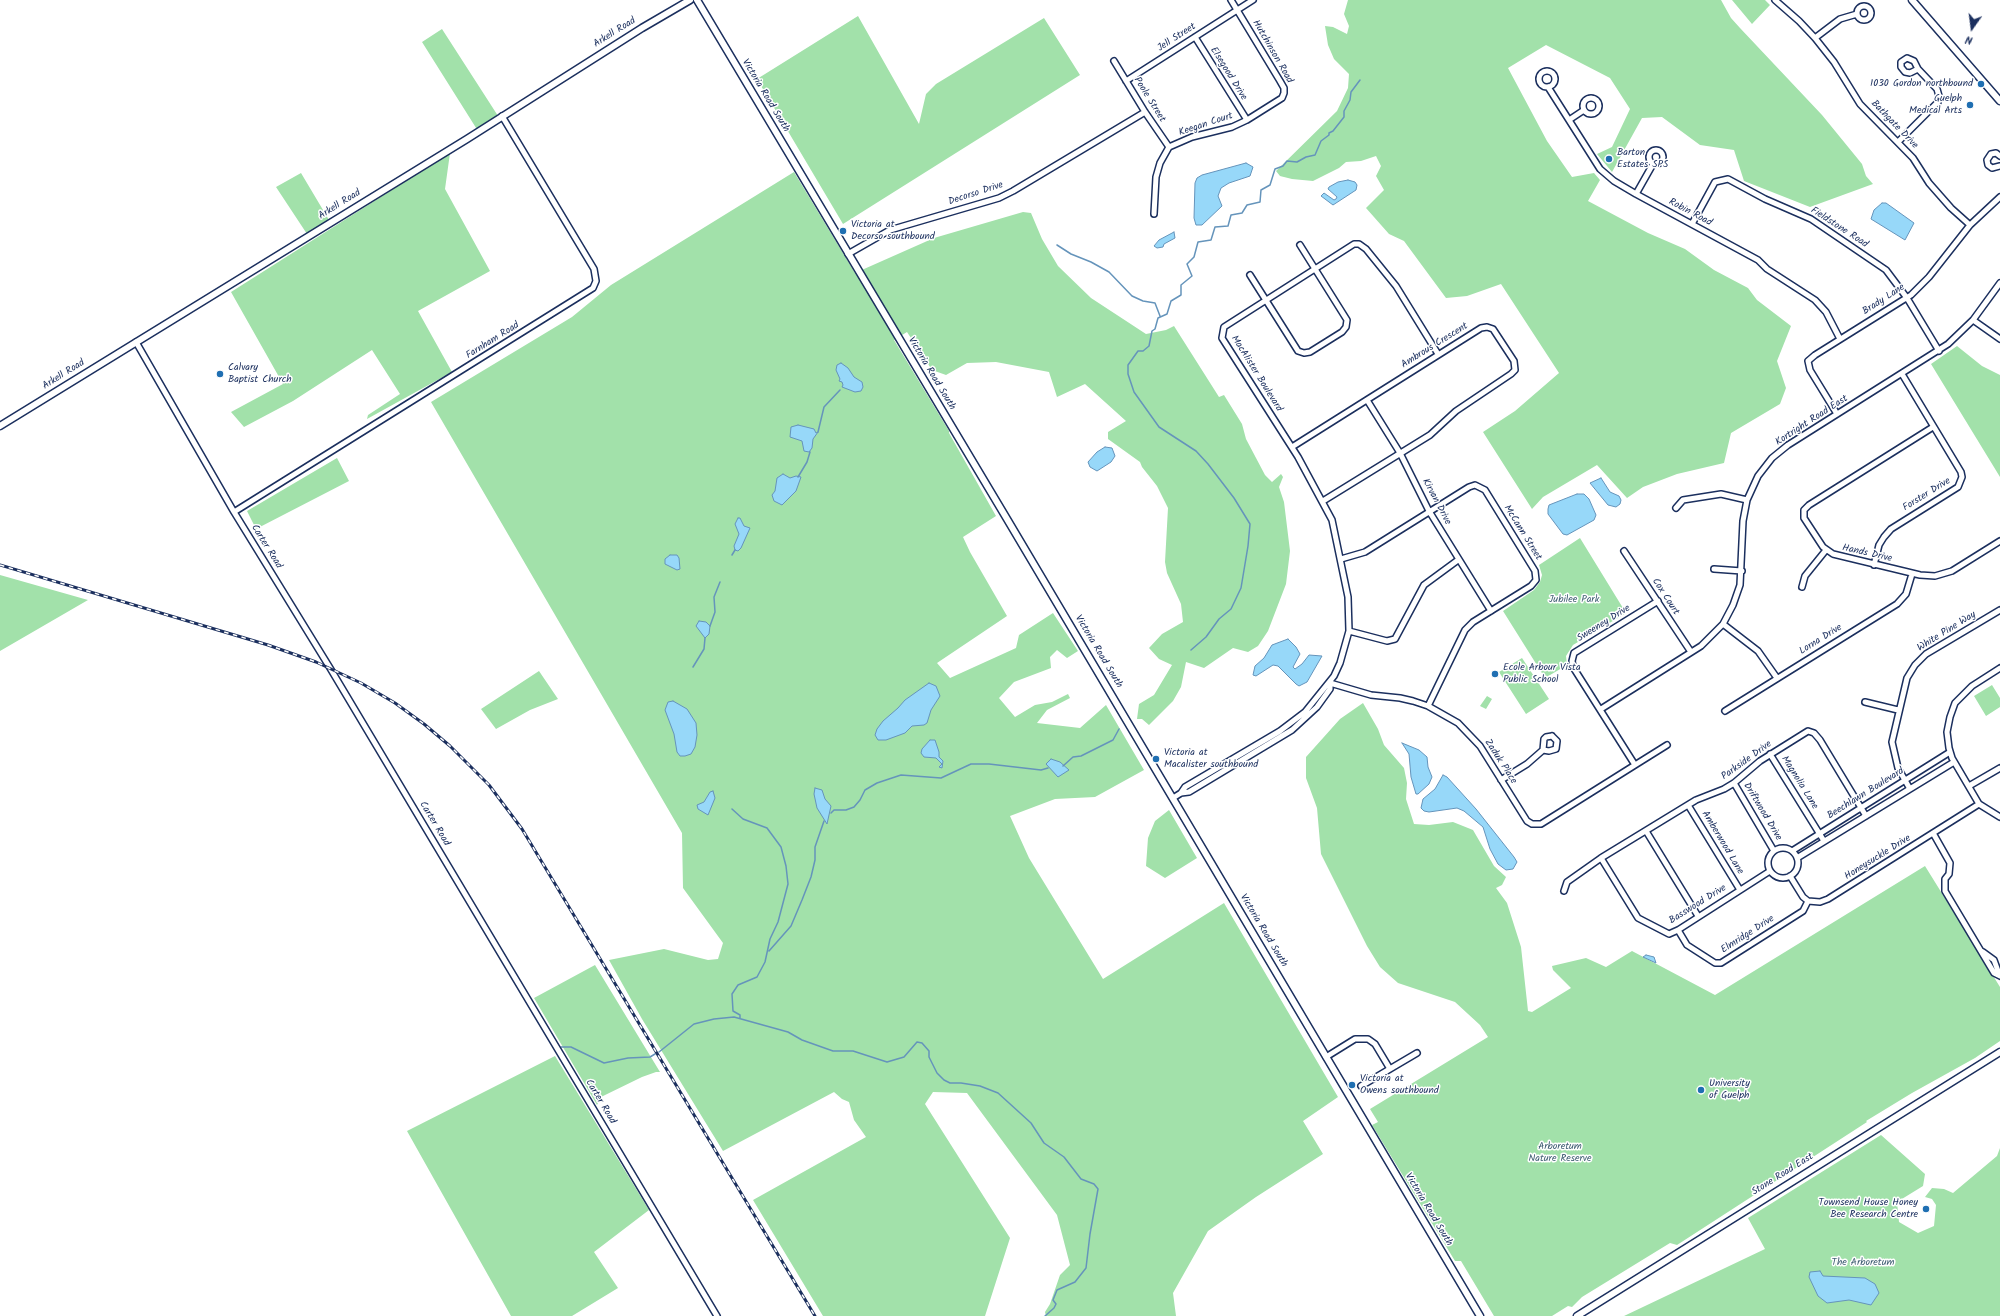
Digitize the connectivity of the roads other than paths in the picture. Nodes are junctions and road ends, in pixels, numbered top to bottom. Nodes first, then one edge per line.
1 (690, 0) edge
2 (697, 0) edge
3 (1231, 0) edge
4 (1253, 0) edge
5 (1775, 0) edge
6 (1912, 0) edge
7 (1237, 10) junction
8 (1857, 14) dead end
9 (1195, 37) junction
10 (1815, 38) junction
11 (1114, 61) dead end
12 (1918, 69) dead end
13 (1126, 81) junction
14 (1548, 87) dead end
15 (2000, 101) edge
16 (1584, 110) dead end
17 (1145, 112) junction
18 (502, 116) junction
19 (1247, 120) junction
20 (1569, 120) junction
21 (1898, 142) junction
22 (1169, 147) junction
23 (2000, 156) edge
24 (1652, 164) dead end
25 (2000, 166) edge
26 (1636, 194) junction
27 (2000, 197) edge
28 (1154, 214) dead end
29 (1692, 224) junction
30 (1970, 225) junction
31 (1300, 245) dead end
32 (848, 254) junction
33 (1315, 269) junction
34 (1250, 275) dead end
35 (2000, 283) edge
36 (1907, 298) junction
37 (1265, 299) junction
38 (1973, 320) junction
39 (1840, 339) junction
40 (2000, 339) edge
41 (136, 342) junction
42 (1939, 351) junction
43 (1438, 354) junction
44 (1902, 374) junction
45 (1367, 400) junction
46 (1837, 414) junction
47 (0, 426) edge
48 (1932, 427) junction
49 (1292, 447) junction
50 (1400, 453) junction
51 (1747, 500) junction
52 (1323, 501) junction
53 (1676, 508) dead end
54 (1429, 511) junction
55 (234, 512) junction
56 (2000, 541) edge
57 (1826, 550) junction
58 (1624, 551) dead end
59 (1341, 559) junction
60 (1458, 560) junction
61 (1874, 565) junction
62 (1714, 569) dead end
63 (1742, 571) junction
64 (1912, 574) junction
65 (1802, 587) dead end
66 (1658, 601) junction
67 (2000, 610) edge
68 (1491, 611) junction
69 (1723, 624) junction
70 (1349, 631) junction
71 (1691, 652) junction
72 (2000, 668) edge
73 (1777, 678) junction
74 (1330, 683) junction
75 (1865, 702) dead end
76 (1428, 706) junction
77 (1601, 709) junction
78 (1725, 710) dead end
79 (1898, 710) junction
80 (1667, 745) dead end
81 (1543, 750) dead end
82 (1950, 752) junction
83 (1770, 754) junction
84 (1954, 762) junction
85 (1635, 764) junction
86 (2000, 768) edge
87 (1501, 780) junction
88 (1904, 780) junction
89 (1734, 783) junction
90 (1969, 786) junction
91 (1910, 789) junction
92 (1173, 798) junction
93 (1979, 804) junction
94 (1688, 805) junction
95 (1861, 807) junction
96 (1866, 816) junction
97 (2000, 817) edge
98 (1646, 830) junction
99 (1820, 833) junction
100 (1933, 833) junction
101 (1824, 841) junction
102 (1774, 851) junction
103 (1792, 851) junction
104 (1601, 858) junction
105 (1797, 858) junction
106 (1770, 871) junction
107 (1790, 876) junction
108 (1740, 890) junction
109 (1564, 891) dead end
110 (1808, 901) junction
111 (1698, 916) junction
112 (1678, 930) junction
113 (1980, 950) junction
114 (1999, 957) edge
115 (1994, 960) junction
116 (1988, 964) junction
117 (1999, 975) edge
118 (2000, 1052) edge
119 (1417, 1053) dead end
120 (1326, 1057) junction
121 (1390, 1069) junction
122 (1361, 1086) dead end
123 (717, 1316) edge
124 (1480, 1316) edge
125 (1577, 1316) edge

1 - 18 main road, Arkell Road
2 - 32 main road, Victoria Road South
3 - 7 street, Hutchinson Road
4 - 7 street, Jell Street
5 - 10 street, Bathgate Drive
6 - 15 main road
7 - 9 street, Jell Street
7 - 19 street, Hutchinson Road
8 - 10 street
9 - 13 street, Jell Street
9 - 19 street, Elsegood Drive
10 - 21 street, Bathgate Drive
11 - 13 street, Poole Street
12 - 21 street
13 - 17 street, Poole Street
14 - 20 street, Robin Road
16 - 20 street
17 - 22 street, Poole Street
17 - 32 street, Decorso Drive
18 - 41 main road, Arkell Road
18 - 55 street, Farnham Road
19 - 22 street, Keegan Court
20 - 26 street, Robin Road
21 - 30 street, Bathgate Drive
22 - 28 street, Keegan Court
23 - 25 street
24 - 26 street
26 - 29 street, Robin Road
27 - 30 street, Brady Lane
29 - 36 street, Fieldstone Road
29 - 39 street, Robin Road
30 - 36 street, Brady Lane
31 - 33 street
32 - 92 main road, Victoria Road South
33 - 37 street, MacAlister Boulevard
33 - 37 street
33 - 43 street, MacAlister Boulevard
34 - 37 street
35 - 38 street, Kortright Road East
36 - 39 street, Brady Lane
36 - 42 street, Fieldstone Road
37 - 49 street, MacAlister Boulevard
38 - 40 street
38 - 42 street, Kortright Road East
39 - 46 street, Brady Lane
41 - 47 main road, Arkell Road
41 - 55 street, Carter Road
42 - 44 street, Kortright Road East
43 - 45 street, Ambrous Crescent
43 - 50 street, Ambrous Crescent
44 - 46 street, Kortright Road East
44 - 48 street, Forster Drive
45 - 49 street, Ambrous Crescent
45 - 50 street, Kirvan Drive
46 - 51 street, Kortright Road East
48 - 57 street
48 - 61 street, Forster Drive
49 - 52 street, MacAlister Boulevard
50 - 52 street, Ambrous Crescent
50 - 54 street, Kirvan Drive
51 - 53 street
51 - 63 street, Kortright Road East
52 - 59 street, MacAlister Boulevard
54 - 59 street, McCann Street
54 - 60 street, Kirvan Drive
54 - 68 street, McCann Street
55 - 123 street, Carter Road
56 - 64 street, Hands Drive
57 - 61 street, Hands Drive
57 - 65 street
58 - 66 street, Cox Court
59 - 70 street, MacAlister Boulevard
60 - 68 street, Kirvan Drive
60 - 70 street
61 - 64 street, Hands Drive
62 - 63 street
63 - 69 street, Kortright Road East
64 - 73 street, Lorna Drive
66 - 71 street, Cox Court
66 - 77 street, Sweeney Drive
67 - 79 street, White Pine Way
68 - 76 street, McCann Street
69 - 71 street, Kortright Road East
69 - 73 street
70 - 74 street, MacAlister Boulevard
71 - 77 street, Kortright Road East
72 - 82 street
73 - 78 street, Lorna Drive
74 - 76 street, Zaduk Place
74 - 92 street, MacAlister Boulevard
75 - 79 street
76 - 87 street, Zaduk Place
77 - 85 street
79 - 88 street, White Pine Way
80 - 85 street, Zaduk Place
81 - 87 street
82 - 84 street
82 - 88 street, Beechlawn Boulevard
83 - 89 street, Parkside Drive
83 - 95 street, Parkside Drive
83 - 99 street, Magnolia Lane
84 - 90 street
84 - 91 street, Beechlawn Boulevard
85 - 87 street, Zaduk Place
86 - 90 street
88 - 91 street, White Pine Way
88 - 95 street, Beechlawn Boulevard
89 - 94 street, Parkside Drive
89 - 102 street, Driftwood Drive
90 - 93 street
91 - 96 street, Beechlawn Boulevard
92 - 120 main road, Victoria Road South
93 - 97 street
93 - 100 street, Honeysuckle Drive
94 - 98 street, Parkside Drive
94 - 108 street, Amberwood Lane
95 - 96 street, Parkside Drive
95 - 99 street, Beechlawn Boulevard
96 - 101 street, Beechlawn Boulevard
98 - 104 street
98 - 111 street
99 - 101 street, Magnolia Lane
99 - 103 street, Beechlawn Boulevard
100 - 110 street, Honeysuckle Drive
100 - 113 street
101 - 105 street, Beechlawn Boulevard
102 - 103 street
102 - 106 street
103 - 105 street
104 - 109 street
104 - 112 street, Basswood Drive
105 - 107 street
106 - 107 street
106 - 108 street, Basswood Drive
107 - 110 street
108 - 111 street, Basswood Drive
110 - 112 street, Elmridge Drive
111 - 112 street, Basswood Drive
113 - 115 street
113 - 116 street
114 - 115 street
115 - 116 street
115 - 117 street
116 - 117 street
118 - 125 main road, Stone Road East
119 - 121 street
120 - 121 street
120 - 124 main road, Victoria Road South
121 - 122 street

